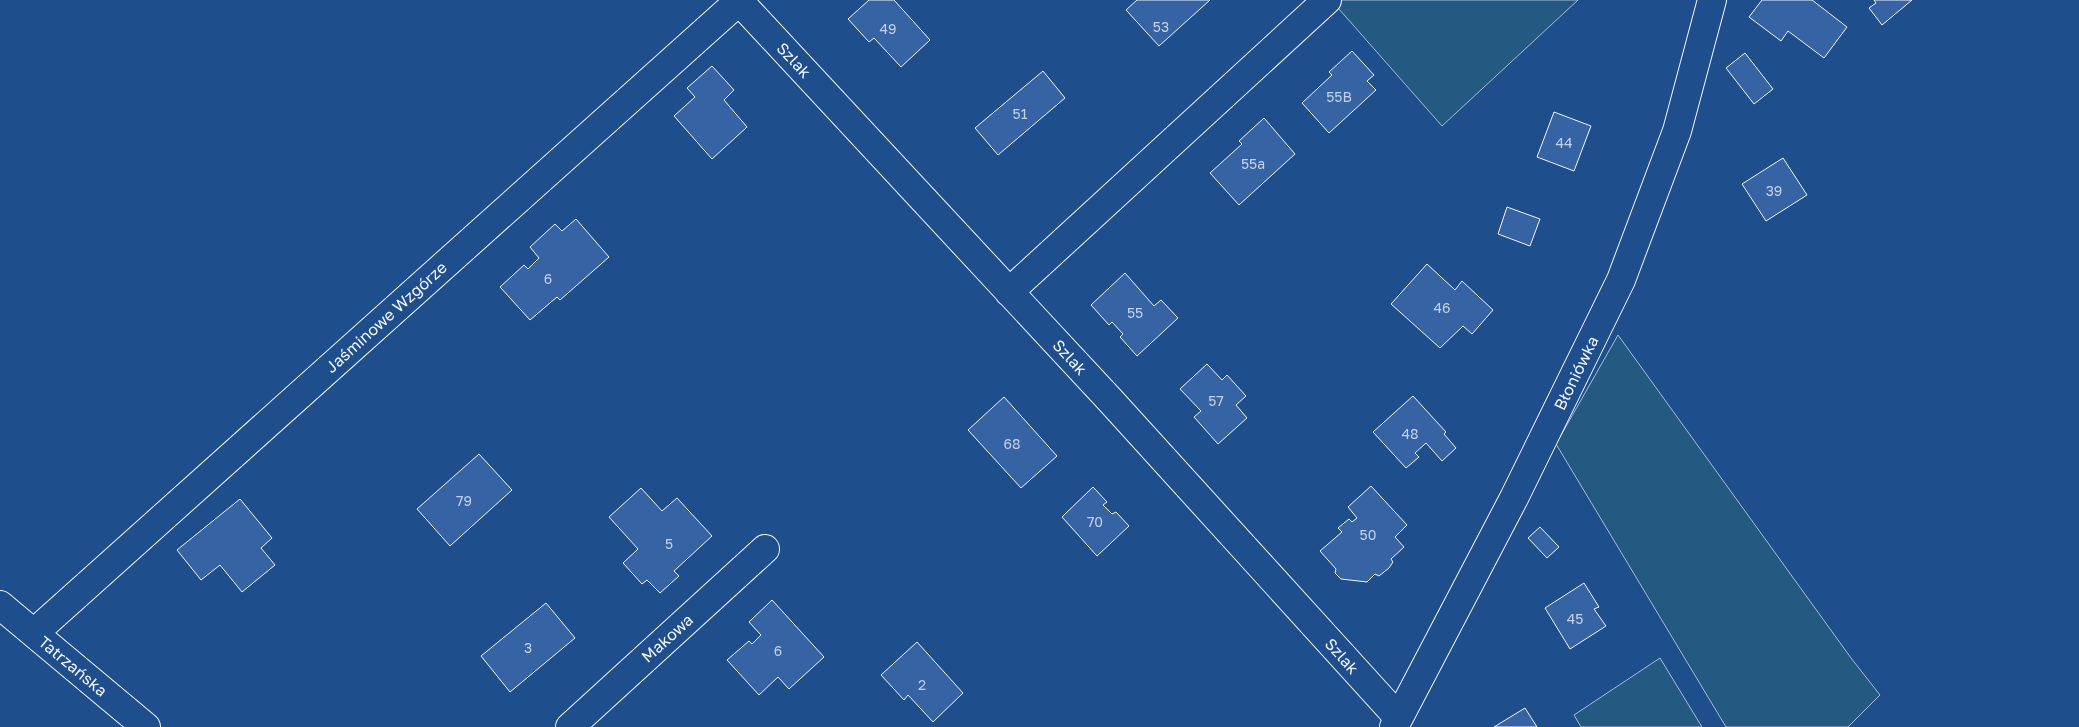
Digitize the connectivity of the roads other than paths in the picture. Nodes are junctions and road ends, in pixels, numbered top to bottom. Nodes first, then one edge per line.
1 (738, 0) edge
2 (1327, 0) edge
3 (1712, 0) edge
4 (1009, 292) junction
5 (765, 549) dead end
6 (0, 605) edge
7 (34, 633) junction
8 (1396, 722) edge
9 (146, 727) edge
10 (570, 727) edge

1 - 4 street, Szlak
1 - 7 street, Jaśminowe Wzgórze
2 - 4 street
3 - 8 street, Błoniówka
4 - 8 street, Szlak
5 - 10 street, Makowa
6 - 7 street, Tatrzańska
7 - 9 street, Tatrzańska

